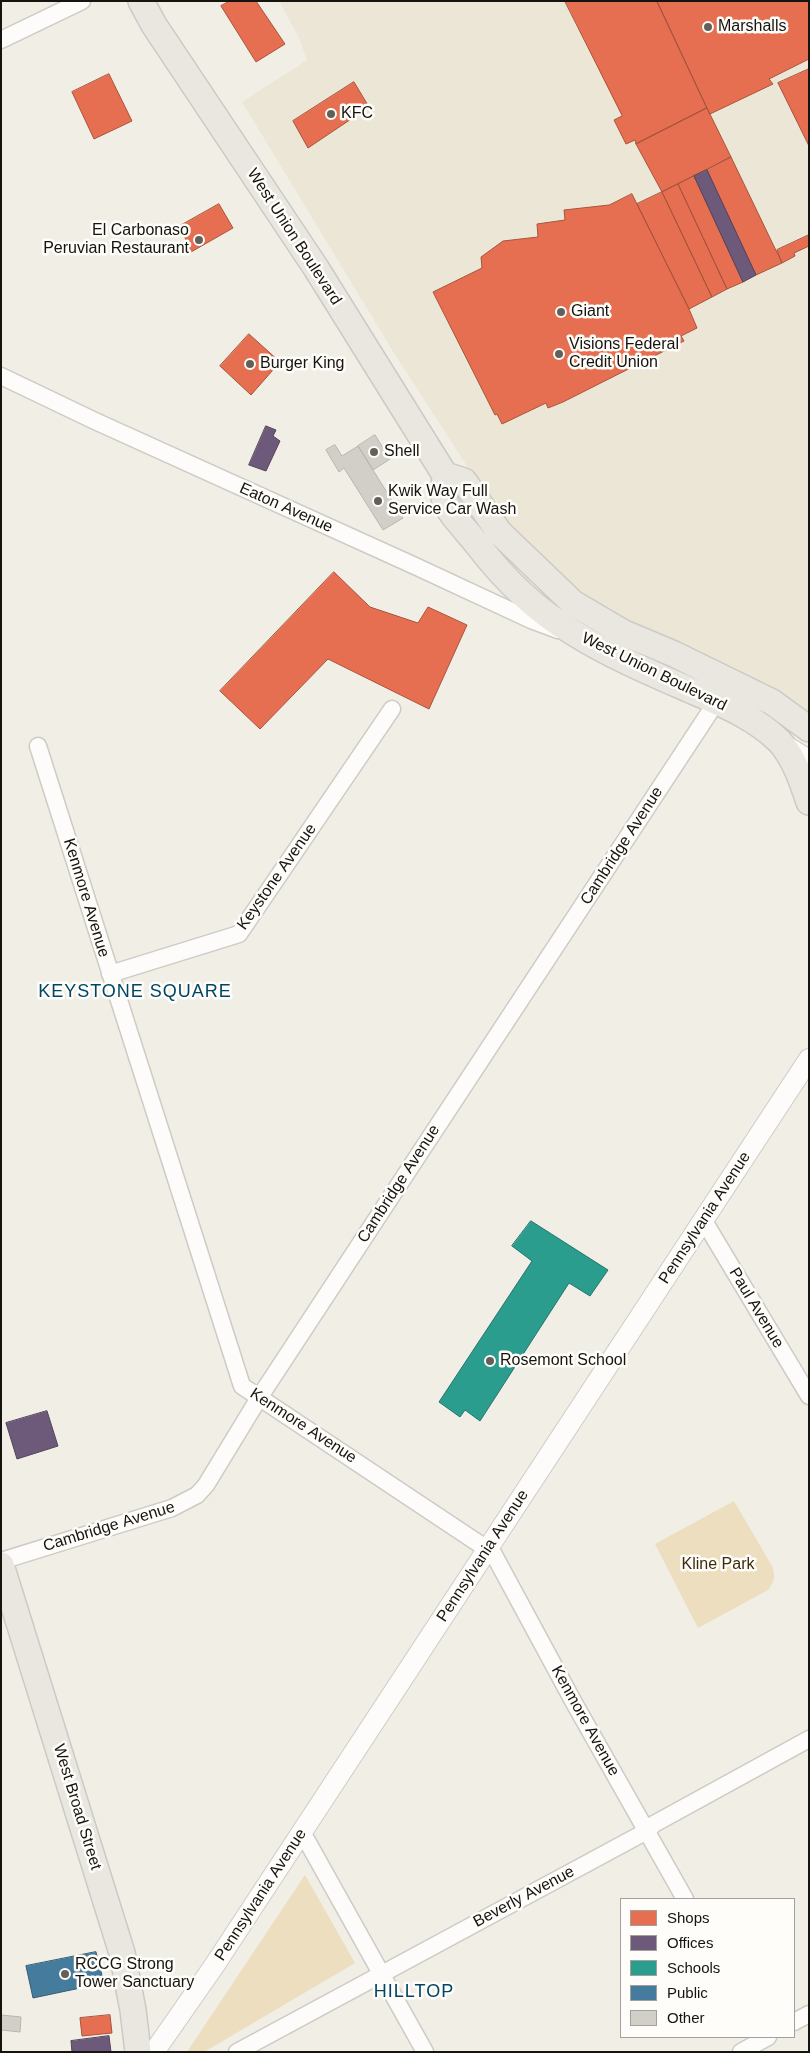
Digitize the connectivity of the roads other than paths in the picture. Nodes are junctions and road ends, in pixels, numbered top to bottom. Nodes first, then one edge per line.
1 (82, 1) edge
2 (141, 1) edge
3 (1, 40) edge
4 (1, 376) edge
5 (445, 475) junction
6 (574, 633) junction
7 (717, 702) junction
8 (392, 709) dead end
9 (809, 729) edge
10 (780, 742) junction
11 (38, 746) dead end
12 (809, 760) edge
13 (809, 802) edge
14 (110, 974) junction
15 (809, 1059) edge
16 (704, 1221) junction
17 (809, 1396) edge
18 (260, 1398) junction
19 (488, 1548) junction
20 (1, 1561) edge
21 (1, 1565) edge
22 (809, 1739) edge
23 (647, 1831) junction
24 (302, 1832) junction
25 (685, 1898) edge
26 (382, 1973) junction
27 (809, 2014) edge
28 (795, 2021) edge
29 (764, 2041) edge
30 (138, 2052) edge
31 (154, 2052) edge
32 (237, 2052) edge
33 (425, 2052) edge
34 (741, 2052) edge

1 - 3 street
2 - 5 main road, West Union Boulevard
4 - 6 street, Eaton Avenue
5 - 6 main road, West Union Boulevard
5 - 9 main road, West Union Boulevard
6 - 7 main road, West Union Boulevard
7 - 10 main road, West Union Boulevard
7 - 18 street, Cambridge Avenue
8 - 14 street, Keystone Avenue
10 - 12 street
10 - 13 main road, West Union Boulevard
11 - 14 street, Kenmore Avenue
14 - 18 street, Kenmore Avenue
15 - 16 street, Pennsylvania Avenue
16 - 17 street, Paul Avenue
16 - 19 street, Pennsylvania Avenue
18 - 19 street, Kenmore Avenue
18 - 20 street, Cambridge Avenue
19 - 23 street, Kenmore Avenue
19 - 24 street, Pennsylvania Avenue
21 - 30 main road, West Broad Street
22 - 23 street, Beverly Avenue
23 - 25 street, Kenmore Avenue
23 - 26 street, Beverly Avenue
24 - 26 street
24 - 31 street, Pennsylvania Avenue
26 - 32 street, Beverly Avenue
26 - 33 street
27 - 28 street
29 - 34 street

